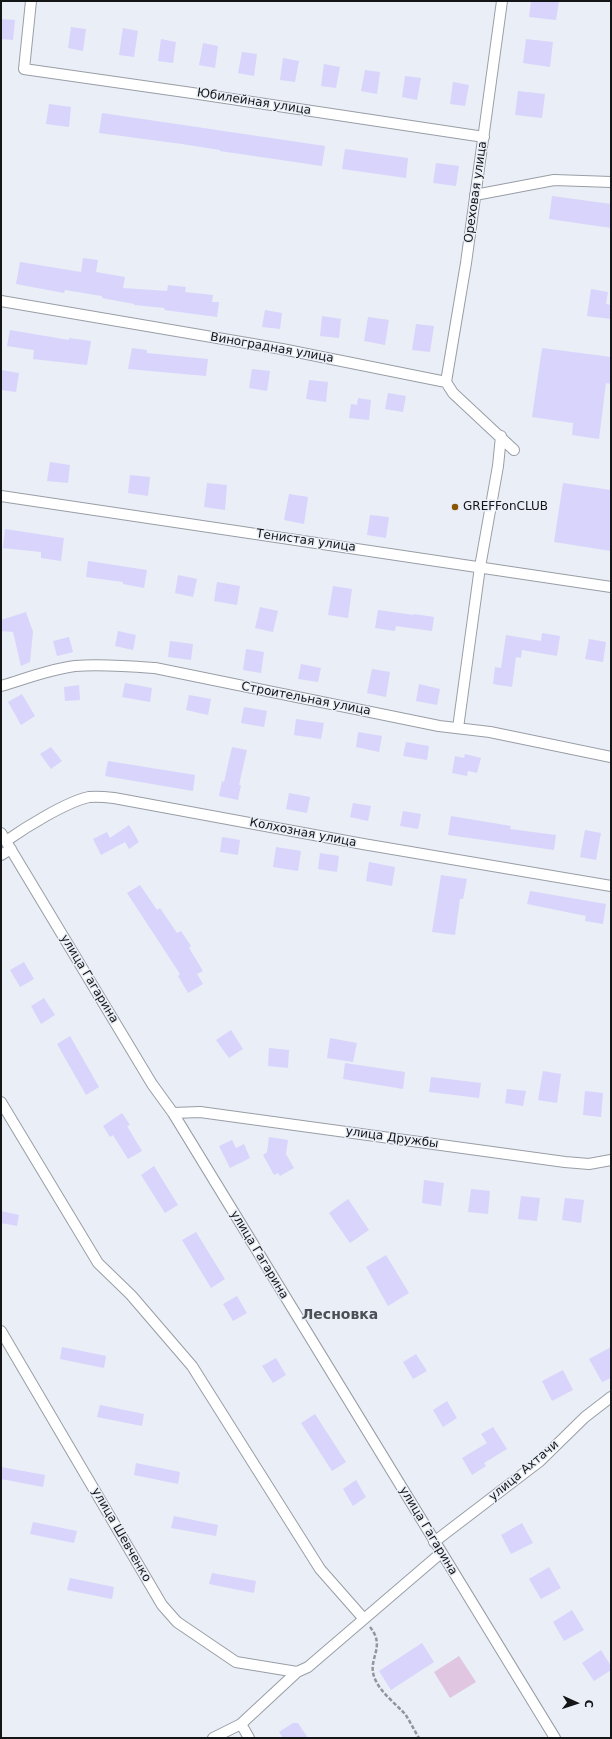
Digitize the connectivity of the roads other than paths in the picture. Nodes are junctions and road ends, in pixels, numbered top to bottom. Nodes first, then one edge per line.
1 (31, 1) edge
2 (502, 1) edge
3 (484, 137) junction
4 (611, 182) edge
5 (476, 195) junction
6 (1, 301) edge
7 (446, 382) junction
8 (501, 436) junction
9 (514, 450) dead end
10 (1, 496) edge
11 (480, 567) junction
12 (611, 587) edge
13 (1, 686) edge
14 (458, 728) junction
15 (611, 757) edge
16 (6, 841) edge
17 (1, 855) edge
18 (611, 886) edge
19 (1, 1102) edge
20 (173, 1113) junction
21 (611, 1160) edge
22 (1, 1331) edge
23 (12, 1349) junction
24 (1, 1351) edge
25 (611, 1397) edge
26 (434, 1542) junction
27 (441, 1553) junction
28 (364, 1619) junction
29 (297, 1672) junction
30 (241, 1724) junction
31 (213, 1738) edge
32 (249, 1738) edge
33 (555, 1738) edge

1 - 3 street, Юбилейная улица
2 - 3 street, Ореховая улица
3 - 5 street, Ореховая улица
4 - 5 street
5 - 7 street, Ореховая улица
6 - 7 street, Виноградная улица
7 - 8 street
8 - 9 street
8 - 11 street
10 - 11 street, Тенистая улица
11 - 12 street, Тенистая улица
11 - 14 street
13 - 14 street, Строительная улица
14 - 15 street, Строительная улица
16 - 17 street, Колхозная улица
16 - 18 street, Колхозная улица
16 - 20 street, улица Гагарина
19 - 28 street
20 - 21 street, улица Дружбы
20 - 26 street, улица Гагарина
22 - 23 street, улица Шевченко
23 - 24 street
23 - 29 street, улица Шевченко
25 - 26 street, улица Ахтачи
26 - 27 street, улица Гагарина
27 - 28 street
27 - 33 street, улица Гагарина
28 - 29 street
29 - 30 street
30 - 31 street
30 - 32 street

